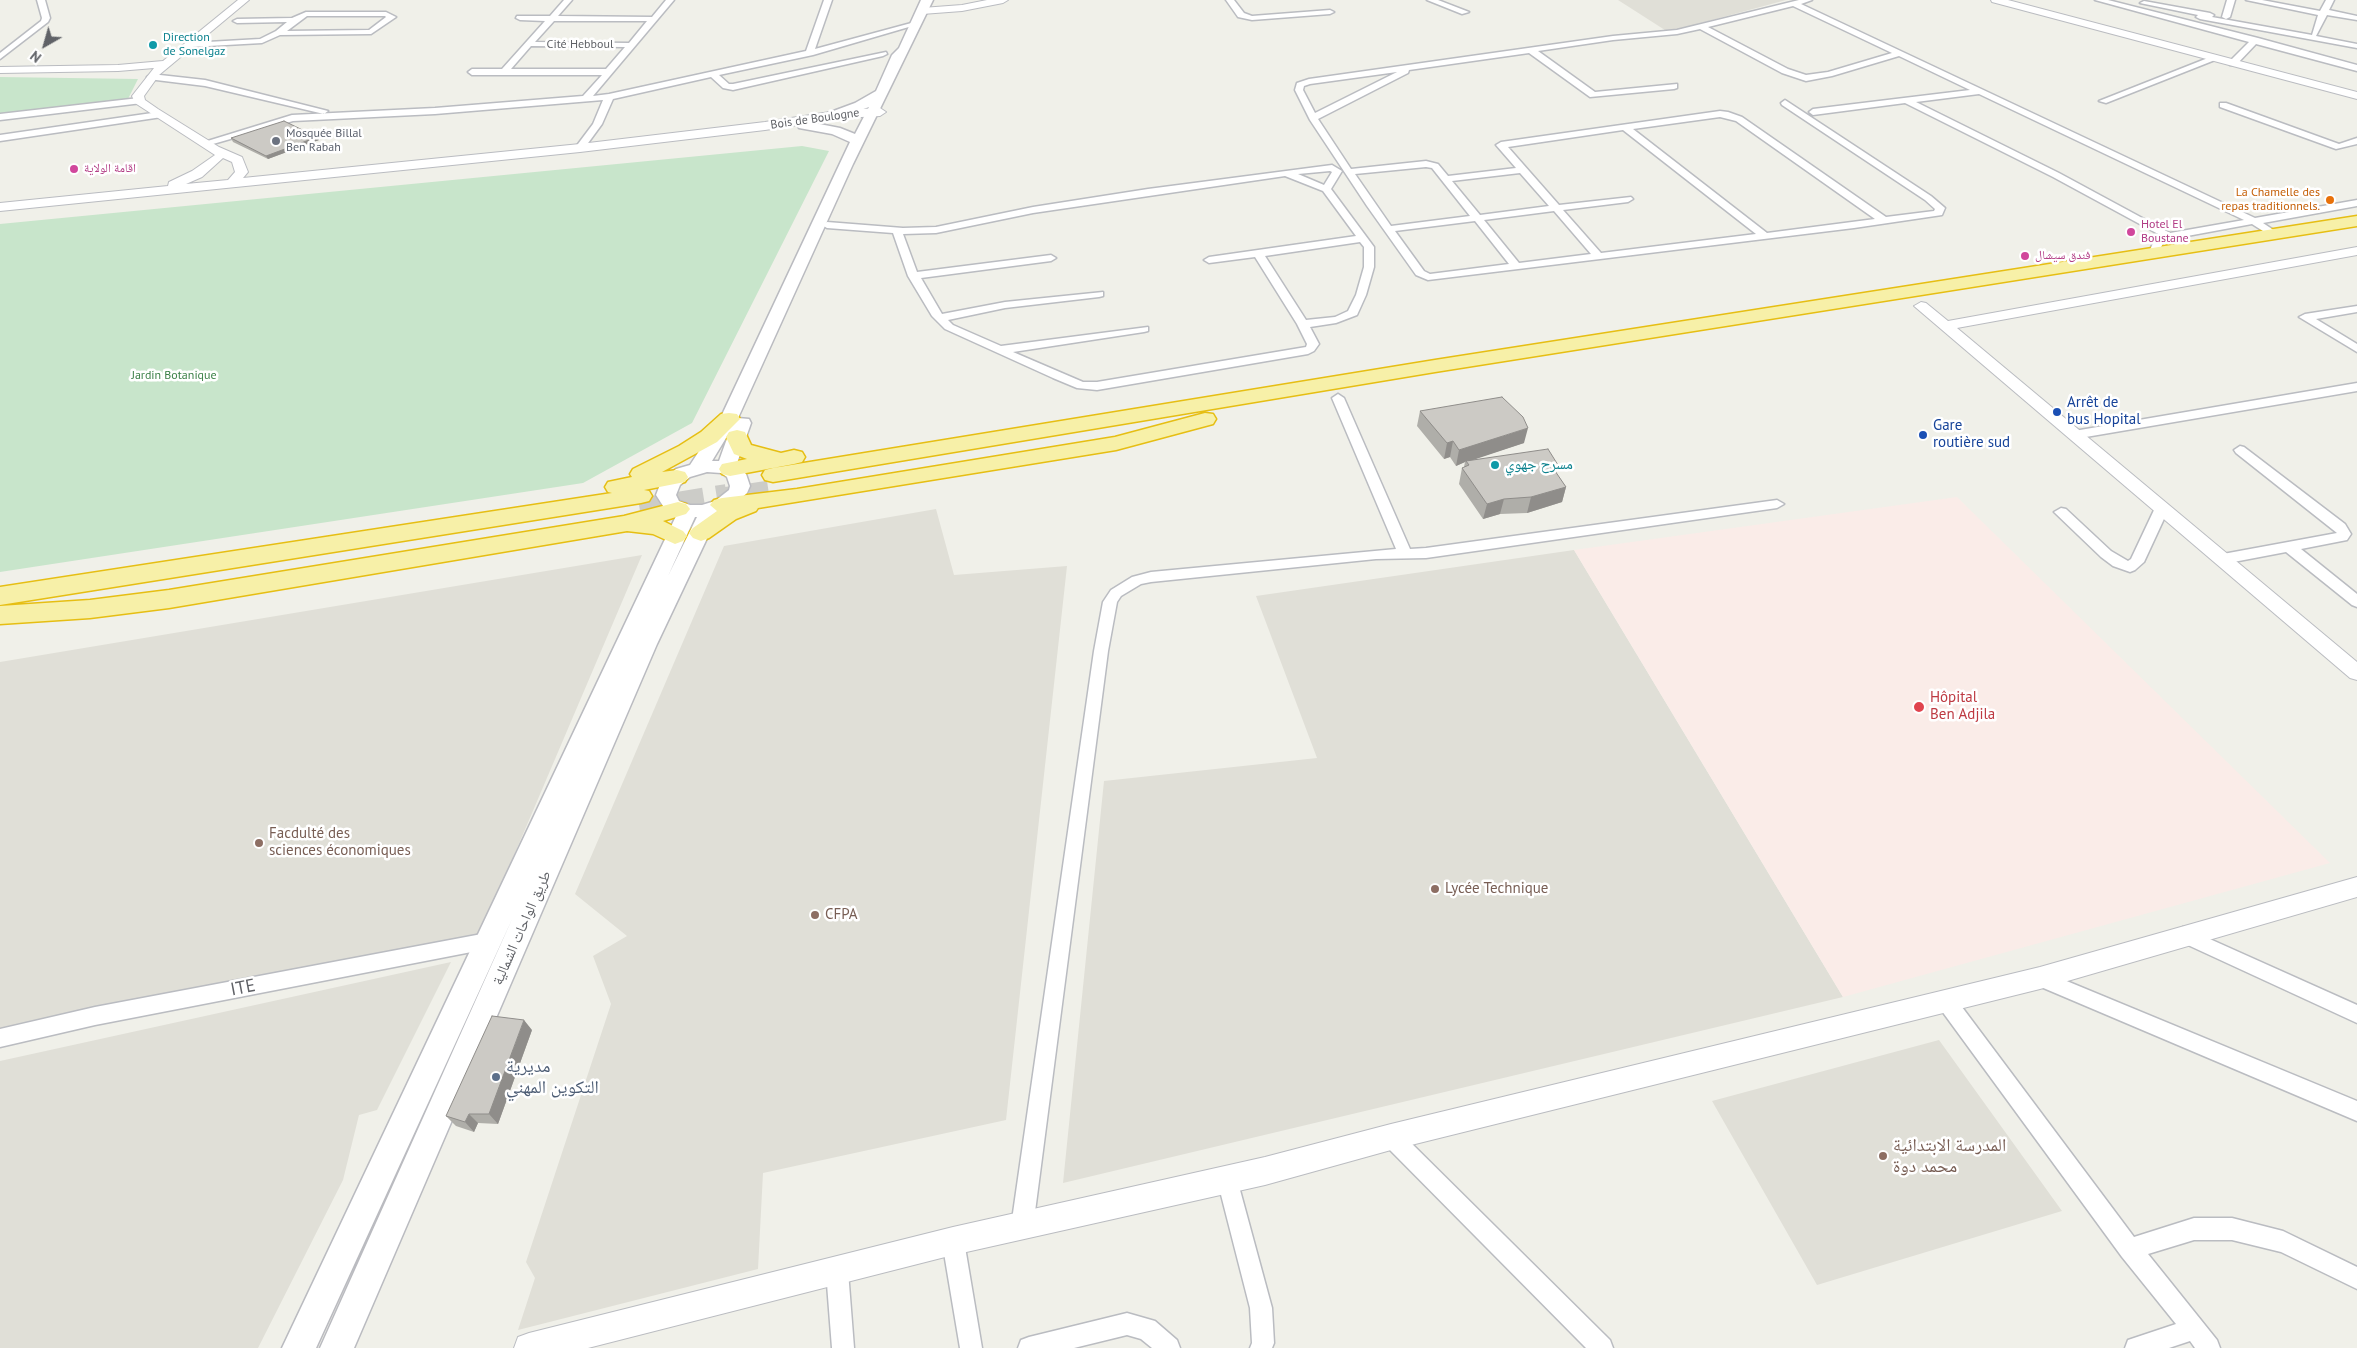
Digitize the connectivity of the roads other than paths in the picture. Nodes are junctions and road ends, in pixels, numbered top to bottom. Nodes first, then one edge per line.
1 (41, 0) edge
2 (244, 0) edge
3 (568, 0) edge
4 (670, 0) edge
5 (828, 0) edge
6 (1003, 0) edge
7 (1230, 0) edge
8 (1431, 0) edge
9 (1808, 0) edge
10 (1996, 0) edge
11 (2099, 0) edge
12 (2110, 0) edge
13 (2127, 0) edge
14 (2231, 0) edge
15 (2252, 0) edge
16 (2330, 0) edge
17 (2147, 2) edge
18 (1795, 4) junction
19 (925, 5) edge
20 (1330, 12) dead end
21 (1465, 12) dead end
22 (2325, 13) junction
23 (2172, 15) junction
24 (520, 18) dead end
25 (552, 18) junction
26 (2226, 18) junction
27 (2357, 18) edge
28 (652, 19) junction
29 (294, 20) junction
30 (237, 21) dead end
31 (915, 24) junction
32 (1702, 28) junction
33 (2272, 28) junction
34 (279, 33) junction
35 (2315, 34) junction
36 (2255, 40) junction
37 (2357, 42) edge
38 (528, 44) junction
39 (190, 45) junction
40 (631, 45) junction
41 (836, 46) junction
42 (2357, 46) edge
43 (904, 50) junction
44 (1531, 50) junction
45 (810, 53) junction
46 (1901, 53) junction
47 (883, 54) dead end
48 (0, 57) edge
49 (2216, 58) junction
50 (850, 61) junction
51 (2234, 63) junction
52 (166, 64) junction
53 (1416, 66) junction
54 (118, 68) junction
55 (2357, 68) edge
56 (0, 70) edge
57 (472, 72) dead end
58 (504, 72) junction
59 (610, 72) junction
60 (713, 74) junction
61 (153, 75) junction
62 (1674, 86) dead end
63 (1982, 91) junction
64 (882, 93) junction
65 (2357, 96) edge
66 (609, 97) junction
67 (586, 98) junction
68 (1906, 100) junction
69 (139, 101) junction
70 (2103, 101) dead end
71 (1785, 103) dead end
72 (2223, 105) dead end
73 (1813, 112) dead end
74 (159, 114) junction
75 (340, 115) junction
76 (833, 116) junction
77 (0, 117) edge
78 (1313, 118) junction
79 (870, 123) junction
80 (804, 125) joint
81 (765, 126) junction
82 (1625, 127) junction
83 (0, 138) edge
84 (2357, 141) edge
85 (2339, 147) junction
86 (580, 148) junction
87 (213, 150) junction
88 (2357, 154) edge
89 (238, 160) junction
90 (1521, 170) junction
91 (1348, 172) junction
92 (1286, 173) junction
93 (280, 178) junction
94 (1447, 179) junction
95 (232, 183) junction
96 (204, 186) junction
97 (1326, 189) junction
98 (158, 191) junction
99 (1628, 199) dead end
100 (2357, 203) edge
101 (0, 207) edge
102 (1555, 208) junction
103 (1478, 218) junction
104 (2252, 220) junction
105 (1886, 221) junction
106 (2357, 221) edge
107 (827, 225) junction
108 (1388, 229) junction
109 (897, 231) junction
110 (2274, 235) junction
111 (2357, 235) edge
112 (1764, 236) junction
113 (2170, 236) junction
114 (1363, 238) junction
115 (2357, 251) edge
116 (1258, 254) junction
117 (2153, 254) junction
118 (1599, 257) junction
119 (1051, 258) dead end
120 (1209, 260) dead end
121 (1517, 267) junction
122 (913, 276) junction
123 (1099, 294) dead end
124 (1921, 306) junction
125 (2357, 309) edge
126 (939, 318) junction
127 (1303, 324) junction
128 (1945, 326) junction
129 (1144, 329) dead end
130 (2357, 349) edge
131 (1000, 350) junction
132 (2357, 386) edge
133 (1246, 397) junction
134 (1338, 398) junction
135 (733, 428) junction
136 (2074, 435) junction
137 (2240, 450) dead end
138 (788, 458) junction
139 (698, 467) junction
140 (728, 469) junction
141 (677, 477) junction
142 (771, 488) junction
143 (585, 492) junction
144 (1777, 504) dead end
145 (700, 508) junction
146 (2162, 508) junction
147 (635, 510) junction
148 (2061, 512) dead end
149 (701, 533) junction
150 (675, 536) junction
151 (2289, 547) junction
152 (1405, 553) junction
153 (2223, 559) junction
154 (70, 585) junction
155 (0, 596) edge
156 (2357, 602) edge
157 (0, 610) edge
158 (0, 614) edge
159 (2357, 673) edge
160 (2355, 889) edge
161 (2184, 936) junction
162 (487, 941) junction
163 (2040, 978) junction
164 (1946, 1001) junction
165 (2357, 1014) edge
166 (0, 1038) edge
167 (2357, 1111) edge
168 (1391, 1137) junction
169 (1227, 1179) junction
170 (1022, 1226) junction
171 (953, 1241) junction
172 (2130, 1249) junction
173 (837, 1271) junction
174 (2357, 1278) edge
175 (2194, 1329) junction
176 (568, 1343) edge
177 (299, 1348) edge
178 (337, 1348) edge
179 (529, 1348) edge
180 (843, 1348) edge
181 (970, 1348) edge
182 (1028, 1348) edge
183 (1169, 1348) edge
184 (1261, 1348) edge
185 (1602, 1348) edge
186 (2136, 1348) edge
187 (2209, 1348) edge

1 - 48 street
2 - 39 street
3 - 25 street
4 - 28 street
5 - 45 street
6 - 19 street
7 - 20 street
8 - 21 street
9 - 18 street
10 - 49 street
11 - 23 street
12 - 23 street
13 - 17 street
14 - 26 street
15 - 22 street
16 - 22 street
17 - 26 street
18 - 32 street
18 - 46 street
19 - 31 main road
22 - 27 street
22 - 35 street
23 - 33 street
23 - 36 street
24 - 25 street
25 - 28 street
25 - 38 street
26 - 33 street
28 - 40 street
29 - 30 street
29 - 34 street
29 - 34 street
31 - 41 street
31 - 43 main road
32 - 44 street
32 - 46 street
33 - 35 street
33 - 42 street
34 - 39 street
35 - 37 street
36 - 51 street
36 - 55 street
38 - 40 street, Cité Hebboul
38 - 58 street
39 - 52 street
40 - 59 street
41 - 45 street
41 - 50 street
43 - 64 main road
43 - 79 main road
44 - 53 street
44 - 62 street
45 - 60 street
46 - 63 street
47 - 50 street
49 - 51 street
49 - 70 street
50 - 60 street
51 - 65 street
52 - 54 street
52 - 61 street
53 - 78 street
53 - 78 street
54 - 56 street
54 - 61 street
57 - 58 street
58 - 59 street
59 - 67 street
60 - 66 street
61 - 69 street
61 - 75 street
63 - 68 street
63 - 104 street
64 - 76 main road
64 - 79 main road
66 - 67 street
66 - 86 street
67 - 75 street
68 - 73 street
68 - 113 street
69 - 74 street
69 - 77 street
71 - 105 street
72 - 85 street
74 - 83 street
74 - 87 street
75 - 87 street
76 - 79 street, Bois de Boulogne
76 - 81 street, Bois de Boulogne
78 - 91 street
79 - 80 main road
79 - 107 main road
79 - 135 main road
80 - 81 street, Bois de Boulogne
81 - 86 street
82 - 90 street
82 - 105 street
82 - 112 street
84 - 85 street
85 - 88 street
86 - 93 street
87 - 89 street
87 - 96 street
87 - 98 street
89 - 93 street
89 - 95 street
90 - 94 street
90 - 102 street
91 - 94 street
91 - 108 street
92 - 97 street
92 - 97 street
92 - 109 street
93 - 95 street
94 - 103 street
95 - 96 street
96 - 98 street
97 - 114 street
98 - 101 street
99 - 102 street
100 - 104 street
102 - 103 street
102 - 118 street
103 - 108 street
103 - 121 street
104 - 110 street
104 - 113 street
105 - 112 street
106 - 110 highway
107 - 109 street
107 - 135 main road
108 - 121 street
109 - 122 street
110 - 117 highway
111 - 124 highway
112 - 118 street
113 - 117 street
114 - 116 street
114 - 127 street
115 - 128 street
116 - 120 street
116 - 127 street
117 - 133 highway
118 - 121 street
119 - 122 street
122 - 126 street
123 - 126 street
124 - 128 street
124 - 134 highway
125 - 130 street
126 - 131 street
127 - 131 street
128 - 136 street
129 - 131 street
132 - 136 street
133 - 138 highway
133 - 142 highway
134 - 142 highway
134 - 152 street
135 - 138 highway
135 - 139 main road
135 - 140 main road
135 - 143 highway
136 - 146 street
137 - 151 street
138 - 140 highway
139 - 140 main road
139 - 141 main road
140 - 145 main road
141 - 143 highway
141 - 145 main road
142 - 145 highway
142 - 149 highway
143 - 154 highway
144 - 152 street
145 - 147 highway
145 - 149 main road, طريق الواحات الشمالية
145 - 150 main road, طريق الواحات الشمالية
146 - 148 street
146 - 153 street
147 - 150 highway
147 - 154 highway
147 - 157 highway
147 - 158 highway
149 - 178 main road, طريق الواحات الشمالية
150 - 162 main road, طريق الواحات الشمالية
151 - 153 street
151 - 156 street
152 - 170 street
153 - 159 street
154 - 155 highway
160 - 161 street
161 - 163 street
161 - 165 street
162 - 166 street, ITE
162 - 177 main road, طريق الواحات الشمالية
163 - 164 street
163 - 167 street
164 - 168 street
164 - 172 street
168 - 169 street
168 - 185 street
169 - 170 street
169 - 184 street
170 - 171 street
171 - 173 street
171 - 181 street
172 - 174 street
172 - 175 street
173 - 176 street
173 - 180 street
175 - 186 street
175 - 187 street
176 - 179 street
182 - 183 street

